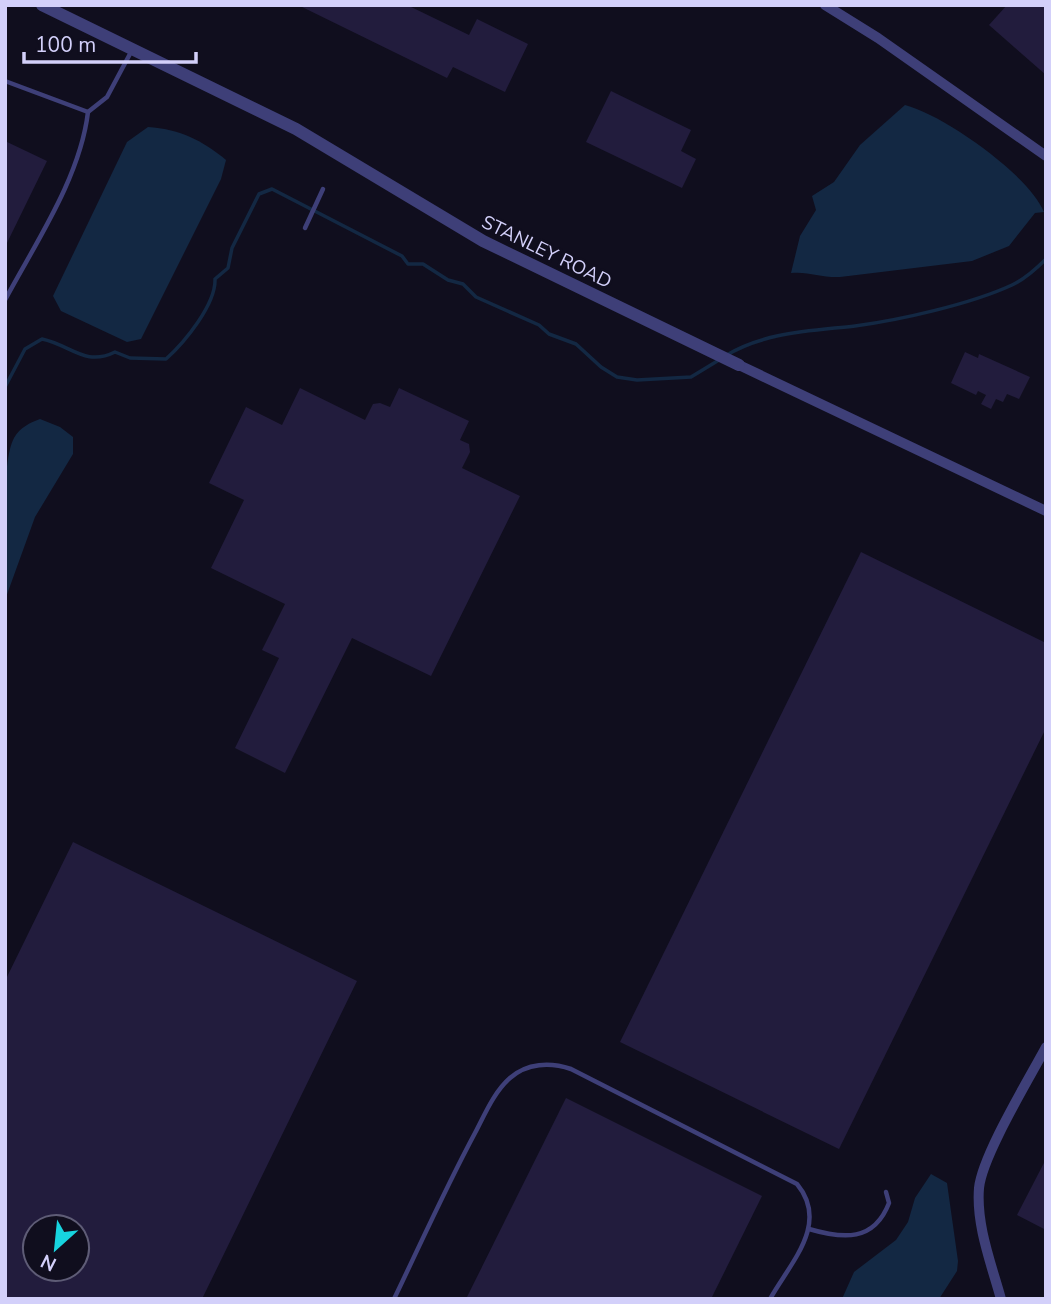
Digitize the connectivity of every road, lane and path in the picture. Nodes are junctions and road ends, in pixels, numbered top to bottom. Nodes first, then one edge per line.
1 (42, 5) edge
2 (825, 5) edge
3 (133, 49) junction
4 (5, 82) edge
5 (88, 112) junction
6 (1046, 156) edge
7 (323, 189) dead end
8 (305, 228) dead end
9 (5, 300) edge
10 (739, 365) joint
11 (1046, 511) edge
12 (1046, 1047) edge
13 (886, 1192) dead end
14 (809, 1229) junction
15 (394, 1299) edge
16 (769, 1299) edge
17 (1001, 1299) edge

1 - 3 street, STANLEY ROAD
2 - 6 street
3 - 5 lane
3 - 10 street, STANLEY ROAD
4 - 5 lane
5 - 9 lane
7 - 8 lane
10 - 11 street, STANLEY ROAD
12 - 17 street
13 - 14 lane
14 - 15 lane
14 - 16 lane

